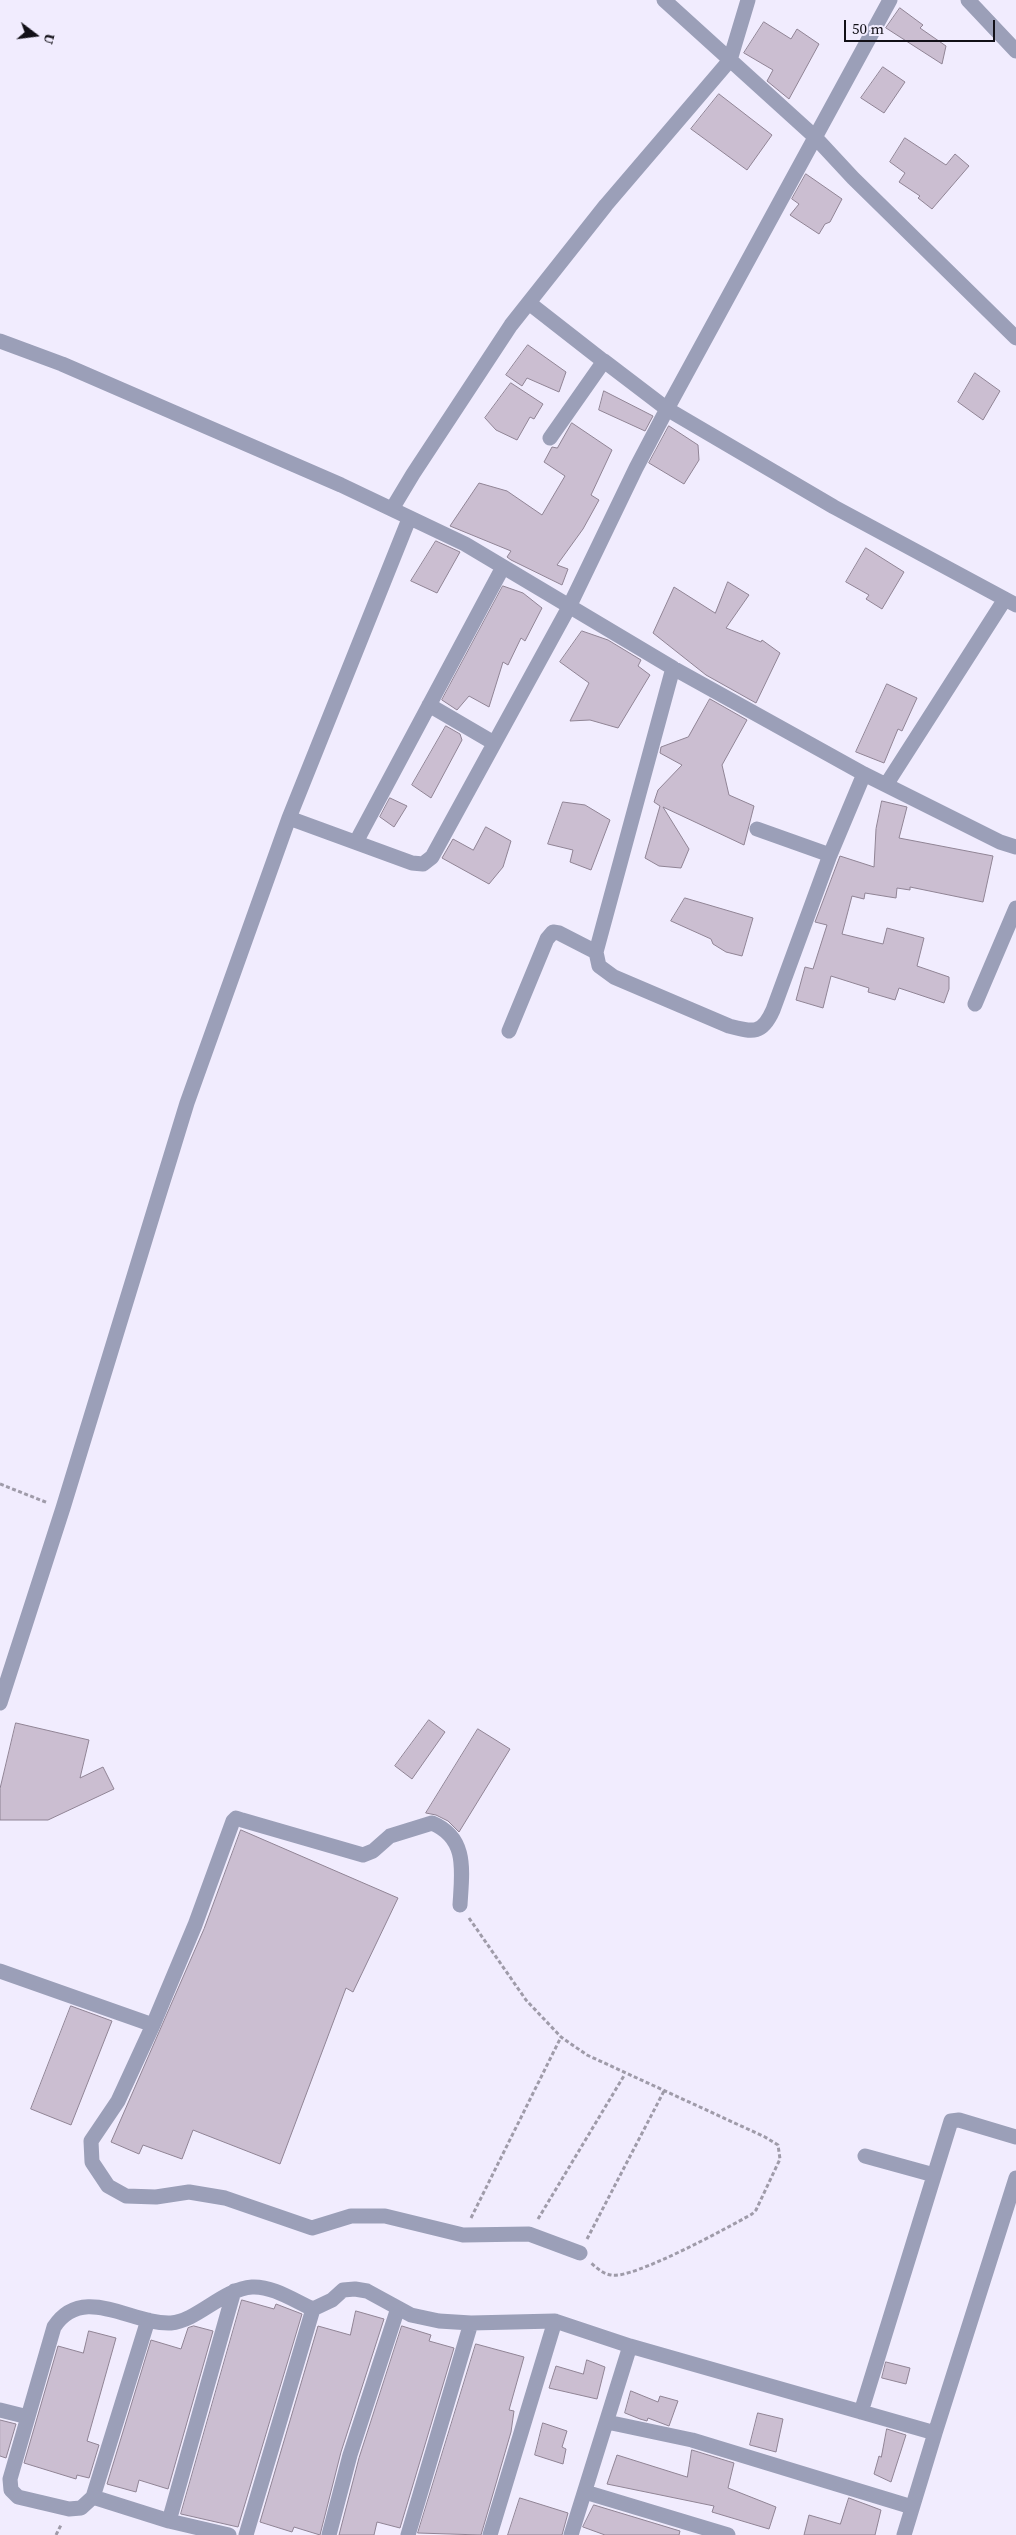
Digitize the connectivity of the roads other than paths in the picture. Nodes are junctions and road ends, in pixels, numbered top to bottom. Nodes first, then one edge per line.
1 (664, 0) edge
2 (748, 0) edge
3 (890, 0) edge
4 (968, 0) edge
5 (1016, 51) edge
6 (730, 60) junction
7 (814, 136) junction
8 (529, 303) junction
9 (1016, 338) edge
10 (0, 341) edge
11 (602, 360) junction
12 (667, 409) junction
13 (550, 438) dead end
14 (392, 509) junction
15 (409, 519) junction
16 (503, 567) junction
17 (1010, 602) edge
18 (569, 607) junction
19 (673, 668) junction
20 (429, 705) junction
21 (494, 744) junction
22 (864, 774) junction
23 (886, 785) junction
24 (289, 818) junction
25 (757, 830) dead end
26 (356, 842) junction
27 (1016, 847) edge
28 (830, 855) junction
29 (1016, 908) edge
30 (596, 952) junction
31 (975, 1004) dead end
32 (509, 1031) dead end
33 (0, 1704) edge
34 (460, 1905) road end
35 (0, 1971) edge
36 (153, 2025) junction
37 (1016, 2137) edge
38 (865, 2156) dead end
39 (934, 2175) junction
40 (1016, 2178) edge
41 (580, 2253) road end
42 (234, 2291) junction
43 (398, 2308) junction
44 (313, 2309) junction
45 (148, 2320) junction
46 (555, 2321) junction
47 (471, 2323) junction
48 (630, 2346) junction
49 (0, 2410) edge
50 (861, 2412) junction
51 (28, 2417) junction
52 (607, 2422) junction
53 (935, 2433) junction
54 (585, 2492) junction
55 (93, 2498) junction
56 (912, 2507) junction
57 (169, 2521) junction
58 (230, 2535) edge
59 (246, 2535) edge
60 (329, 2535) edge
61 (408, 2535) edge
62 (490, 2535) edge
63 (571, 2535) edge
64 (728, 2535) edge
65 (904, 2535) edge

1 - 6 street
2 - 6 street
3 - 7 street
4 - 5 street
6 - 7 street
6 - 8 street
7 - 9 street
7 - 12 street
8 - 11 street
8 - 14 street
10 - 14 street
11 - 12 street
11 - 13 street
12 - 17 street
12 - 18 street
14 - 15 street
15 - 16 street
15 - 24 street
16 - 18 street
16 - 20 street
17 - 23 street
18 - 19 street
18 - 21 street
19 - 22 street
19 - 30 street
20 - 21 street
20 - 26 street
21 - 26 street
22 - 23 street
22 - 28 street
23 - 27 street
24 - 26 street
24 - 33 street
25 - 28 street
28 - 30 street
29 - 31 street
30 - 32 street
34 - 36 street
35 - 36 street
36 - 41 street
37 - 39 street
38 - 39 street
39 - 50 street
40 - 53 street
42 - 44 street
42 - 45 street
42 - 57 street
43 - 44 street
43 - 47 street
43 - 60 street
44 - 59 street
45 - 51 street
45 - 55 street
46 - 47 street
46 - 48 street
46 - 62 street
47 - 61 street
48 - 50 street
48 - 52 street
49 - 51 street
50 - 53 street
51 - 55 street
52 - 54 street
52 - 56 street
53 - 56 street
54 - 63 street
54 - 64 street
55 - 57 street
56 - 65 street
57 - 58 street

